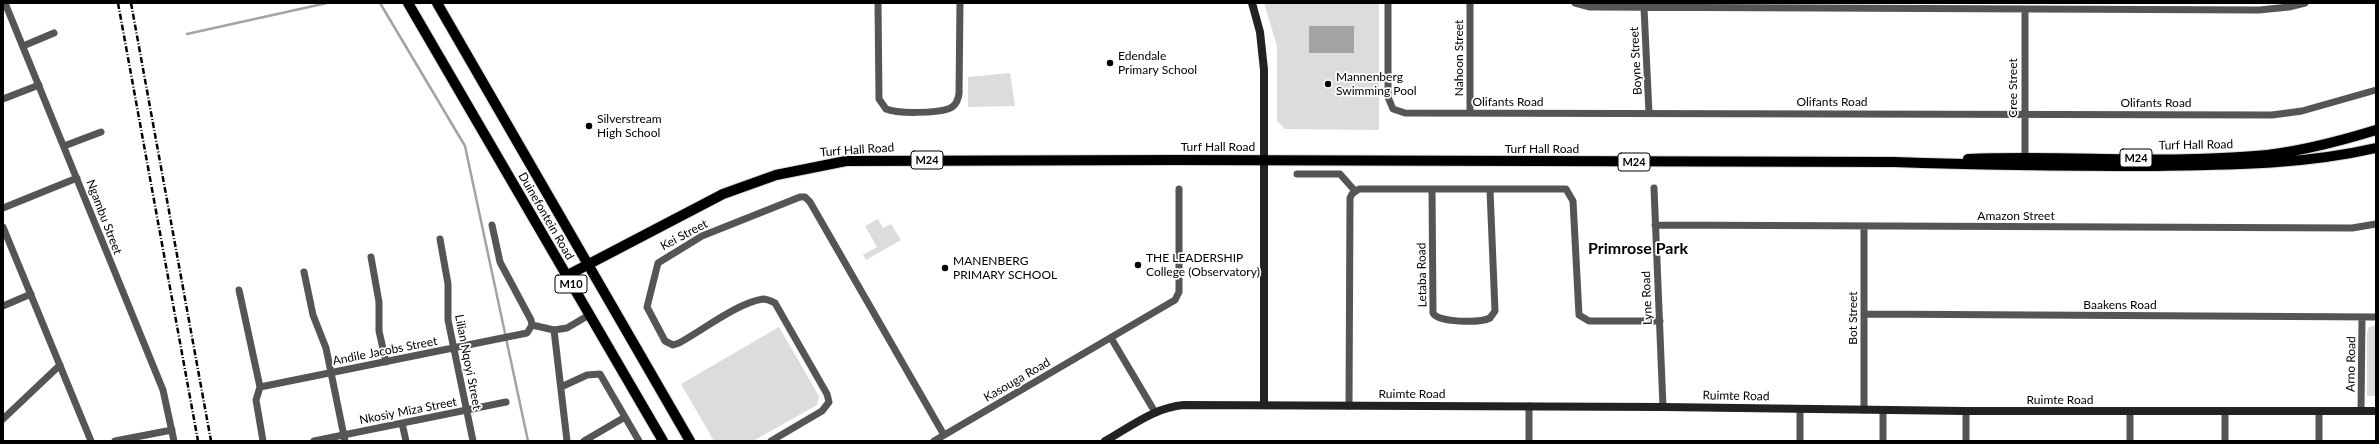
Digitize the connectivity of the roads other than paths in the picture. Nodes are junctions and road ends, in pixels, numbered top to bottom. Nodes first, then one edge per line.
1 (5, 3) edge
2 (408, 3) edge
3 (437, 3) edge
4 (878, 3) edge
5 (960, 3) edge
6 (1252, 3) edge
7 (1388, 3) edge
8 (1470, 3) edge
9 (1575, 3) edge
10 (2305, 3) edge
11 (1740, 6) edge
12 (2268, 6) edge
13 (1644, 8) junction
14 (2025, 9) junction
15 (54, 33) dead end
16 (23, 46) junction
17 (39, 85) junction
18 (2376, 90) edge
19 (3, 99) edge
20 (1470, 112) junction
21 (1649, 113) junction
22 (2024, 114) junction
23 (2376, 130) edge
24 (101, 132) dead end
25 (64, 146) junction
26 (2376, 148) edge
27 (1263, 160) junction
28 (2025, 162) junction
29 (1297, 174) dead end
30 (77, 178) junction
31 (1654, 188) dead end
32 (1179, 189) dead end
33 (1432, 189) junction
34 (1490, 190) junction
35 (1355, 191) junction
36 (3, 208) edge
37 (2376, 224) edge
38 (492, 225) dead end
39 (1656, 225) junction
40 (1864, 226) junction
41 (3, 227) edge
42 (440, 239) dead end
43 (371, 257) dead end
44 (589, 264) junction
45 (304, 272) dead end
46 (566, 276) junction
47 (239, 290) dead end
48 (31, 294) junction
49 (3, 306) edge
50 (1864, 314) junction
51 (589, 315) junction
52 (2362, 317) junction
53 (2376, 317) edge
54 (1660, 321) junction
55 (532, 325) junction
56 (554, 330) junction
57 (1111, 338) junction
58 (454, 348) junction
59 (386, 362) junction
60 (60, 365) junction
61 (331, 373) junction
62 (260, 387) junction
63 (560, 387) junction
64 (506, 402) dead end
65 (1264, 404) junction
66 (1349, 406) junction
67 (1528, 406) junction
68 (1663, 407) junction
69 (1800, 409) junction
70 (466, 410) junction
71 (1864, 410) junction
72 (1883, 410) junction
73 (1966, 411) junction
74 (2361, 411) junction
75 (2376, 411) edge
76 (1155, 412) junction
77 (2130, 412) junction
78 (2319, 412) junction
79 (2225, 413) junction
80 (625, 417) junction
81 (3, 419) edge
82 (402, 423) junction
83 (172, 430) junction
84 (944, 435) junction
85 (344, 438) edge
86 (91, 441) edge
87 (115, 441) edge
88 (174, 441) edge
89 (263, 441) edge
90 (314, 441) edge
91 (406, 441) edge
92 (473, 441) edge
93 (567, 441) edge
94 (584, 441) edge
95 (639, 441) edge
96 (663, 441) edge
97 (690, 441) edge
98 (771, 441) edge
99 (934, 441) edge
100 (1105, 441) edge
101 (1529, 441) edge
102 (1800, 441) edge
103 (1883, 441) edge
104 (1966, 441) edge
105 (2130, 441) edge
106 (2225, 441) edge
107 (2319, 441) edge

1 - 16 street, Ngambu Street
2 - 46 main road, Duinefontein Road / M10
3 - 44 main road, Duinefontein Road / M10
4 - 5 street
6 - 27 street
7 - 20 street, Olifants Road
8 - 20 street, Nahoon Street
9 - 13 street
10 - 12 street
11 - 13 street
11 - 14 street
12 - 14 street
13 - 21 street, Boyne Street
14 - 22 street, Cree Street
15 - 16 street
16 - 17 street, Ngambu Street
17 - 19 street
17 - 25 street, Ngambu Street
18 - 22 street, Olifants Road
20 - 21 street, Olifants Road
21 - 22 street, Olifants Road
22 - 28 street, Cree Street
23 - 28 main road, Turf Hall Road / M24
24 - 25 street
25 - 30 street, Ngambu Street
26 - 28 main road, Turf Hall Road / M24
27 - 28 main road, Turf Hall Road / M24
27 - 44 main road, Turf Hall Road / M24
27 - 65 street
29 - 35 street
30 - 36 street
30 - 83 street, Ngambu Street
31 - 39 street, Lyne Road
32 - 57 street, Kasouga Road
33 - 34 street
33 - 34 street, Letaba Road
33 - 35 street
34 - 54 street
35 - 66 street
37 - 40 street, Amazon Street
38 - 55 street
39 - 40 street, Amazon Street
39 - 54 street, Lyne Road
40 - 50 street, Bot Street
41 - 48 street
42 - 58 street, Lilian Nqoyi Street
43 - 59 street
44 - 46 main road, Turf Hall Road / M24
44 - 97 main road, Duinefontein Road / M10
45 - 61 street
46 - 51 main road, Duinefontein Road / M10
47 - 62 street
48 - 49 street
48 - 60 street
50 - 52 street, Baakens Road
50 - 71 street, Bot Street
51 - 56 street
51 - 96 main road, Duinefontein Road / M10
52 - 53 street, Baakens Road
52 - 74 street, Arno Road
54 - 68 street, Lyne Road
55 - 56 street
55 - 58 street, Andile Jacobs Street
56 - 63 street
57 - 76 street
57 - 84 street, Kasouga Road
58 - 59 street, Andile Jacobs Street
58 - 70 street, Lilian Nqoyi Street
59 - 61 street, Andile Jacobs Street
60 - 81 street
60 - 86 street
61 - 62 street, Andile Jacobs Street
61 - 85 street
62 - 89 street
63 - 80 street
63 - 93 street
64 - 70 street, Nkosiy Miza Street
65 - 66 street, Ruimte Road
65 - 76 street, Ruimte Road
66 - 67 street, Ruimte Road
67 - 68 street, Ruimte Road
67 - 101 street
68 - 69 street, Ruimte Road
69 - 71 street, Ruimte Road
69 - 102 street
70 - 82 street, Nkosiy Miza Street
70 - 92 street, Lilian Nqoyi Street
71 - 72 street, Ruimte Road
72 - 73 street, Ruimte Road
72 - 103 street
73 - 77 street, Ruimte Road
73 - 104 street
74 - 75 street, Ruimte Road
74 - 78 street, Ruimte Road
76 - 100 street, Ruimte Road
77 - 79 street, Ruimte Road
77 - 105 street
78 - 79 street, Ruimte Road
78 - 107 street
79 - 106 street
80 - 94 street
80 - 95 street
82 - 85 street, Nkosiy Miza Street
82 - 91 street
83 - 87 street
83 - 88 street, Ngambu Street
84 - 98 street, Kei Street
84 - 99 street, Kasouga Road
85 - 90 street, Nkosiy Miza Street

